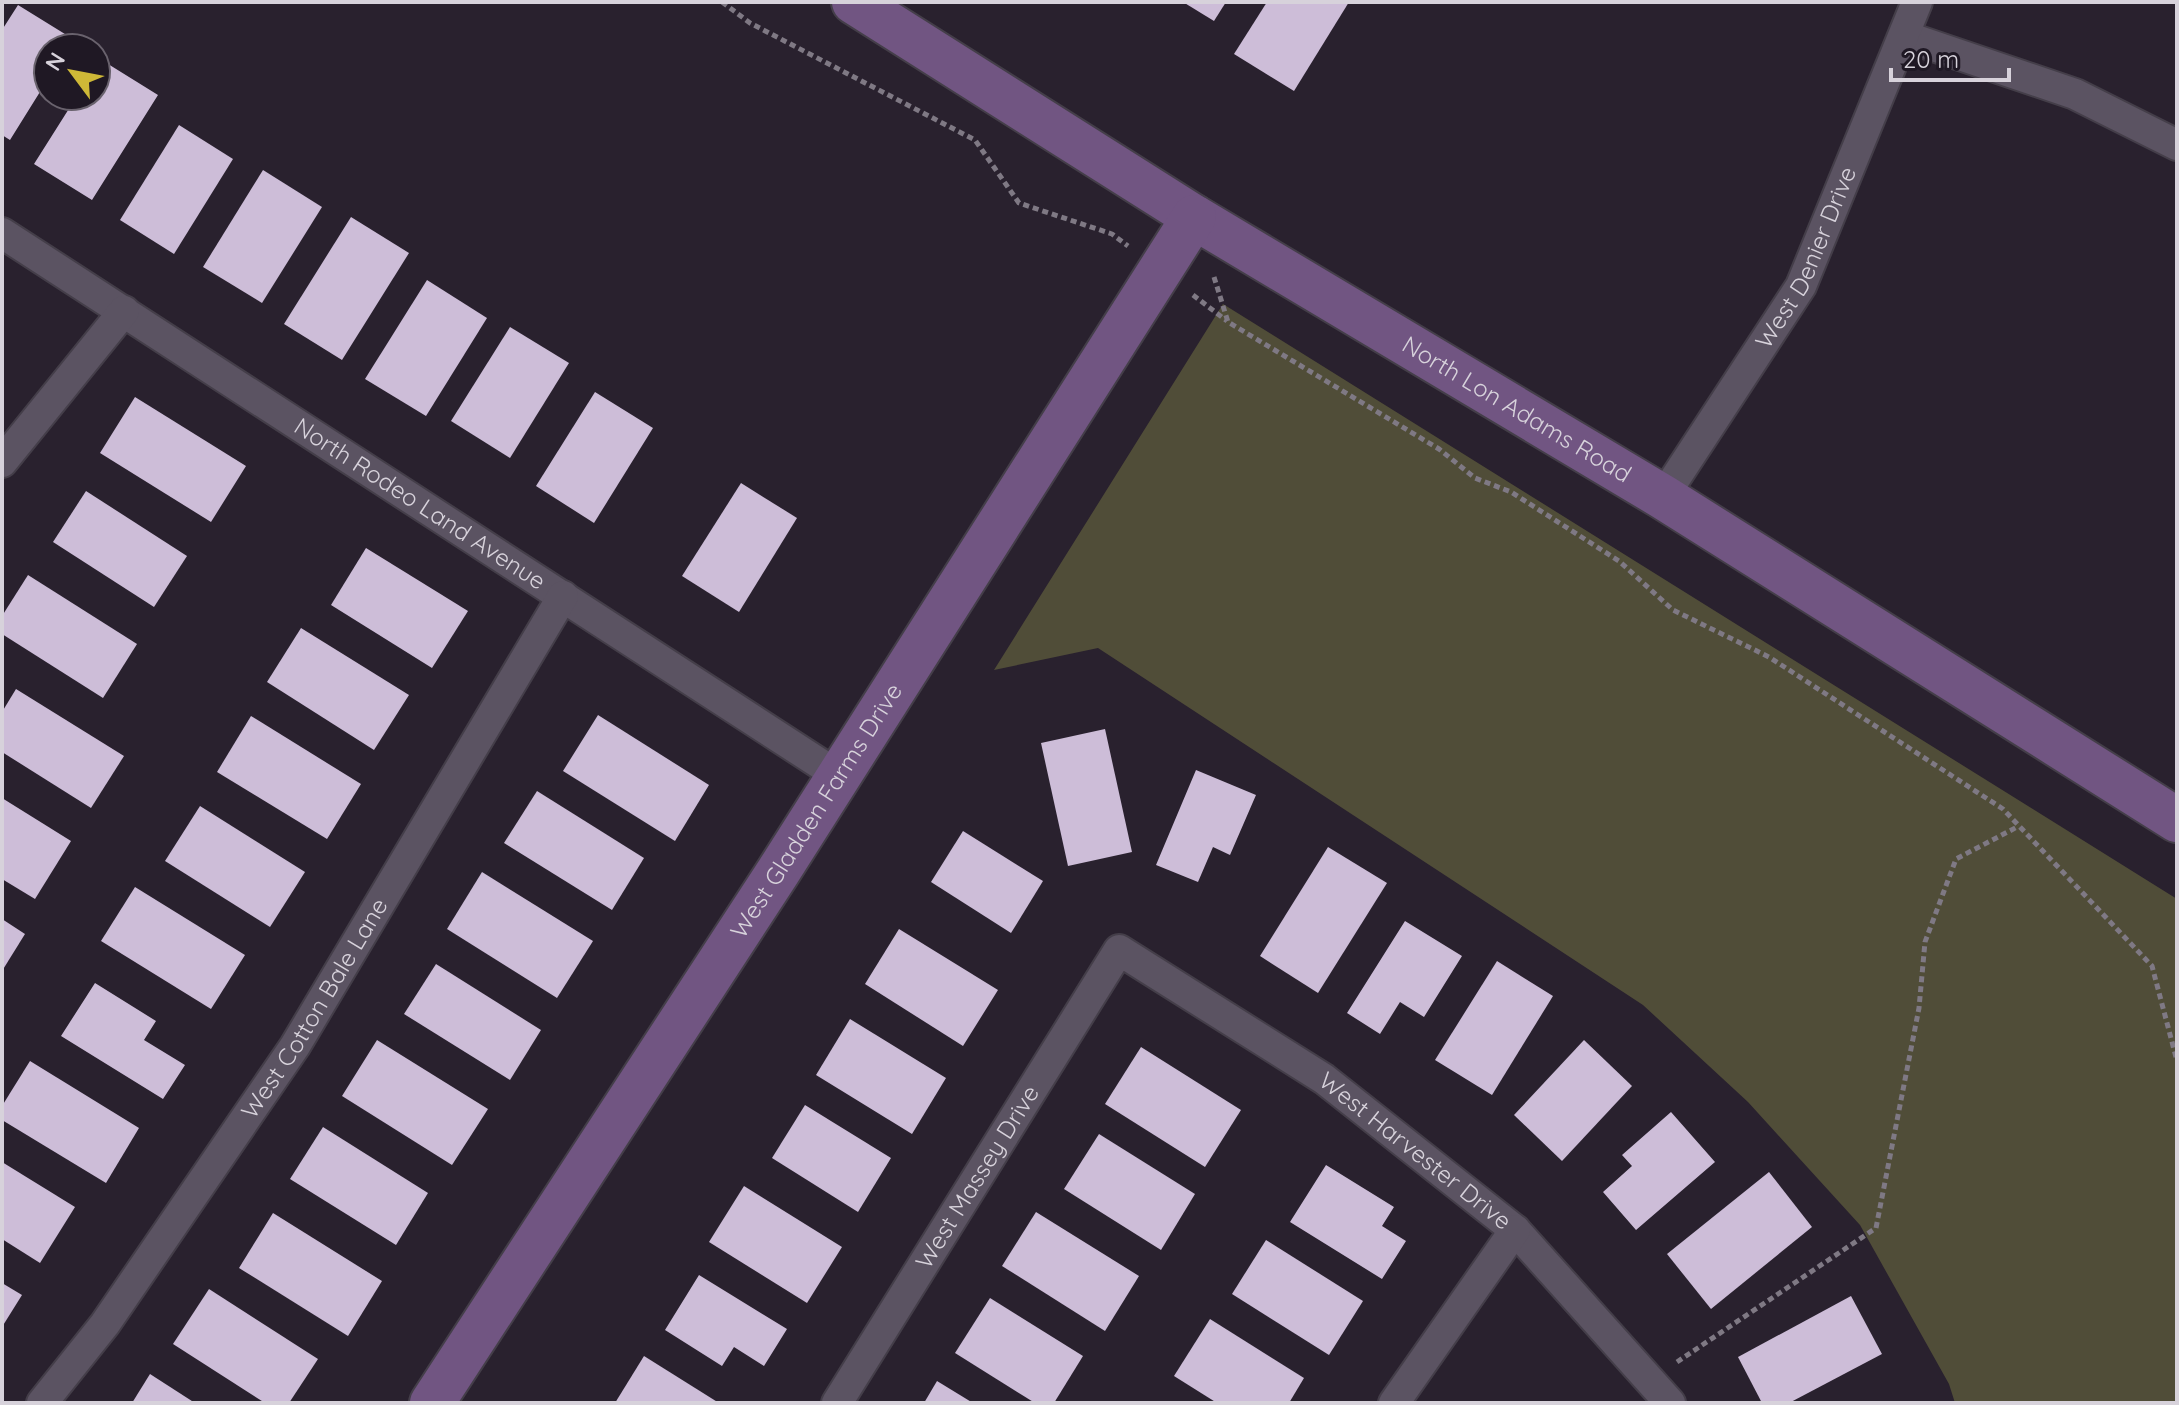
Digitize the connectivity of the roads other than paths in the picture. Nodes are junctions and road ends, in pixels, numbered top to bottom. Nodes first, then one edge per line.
1 (854, 2) edge
2 (1917, 2) edge
3 (1904, 36) junction
4 (2177, 145) edge
5 (1194, 217) junction
6 (2, 233) edge
7 (124, 311) junction
8 (2, 462) edge
9 (1663, 497) junction
10 (563, 596) junction
11 (839, 776) junction
12 (2177, 820) edge
13 (1119, 950) joint
14 (1515, 1230) junction
15 (42, 1403) edge
16 (432, 1403) edge
17 (837, 1403) edge
18 (1394, 1403) edge
19 (1670, 1403) edge

1 - 5 street, North Lon Adams Road
2 - 3 street, West Denier Drive
3 - 4 street
3 - 9 street, West Denier Drive
5 - 9 street, North Lon Adams Road
5 - 11 street, West Gladden Farms Drive
6 - 7 street, North Rodeo Land Avenue
7 - 8 street
7 - 10 street, North Rodeo Land Avenue
9 - 12 street, North Lon Adams Road
10 - 11 street, North Rodeo Land Avenue
10 - 15 street, West Cotton Bale Lane
11 - 16 street, West Gladden Farms Drive
13 - 14 street, West Harvester Drive
13 - 17 street, West Massey Drive
14 - 18 street
14 - 19 street, West Harvester Drive

